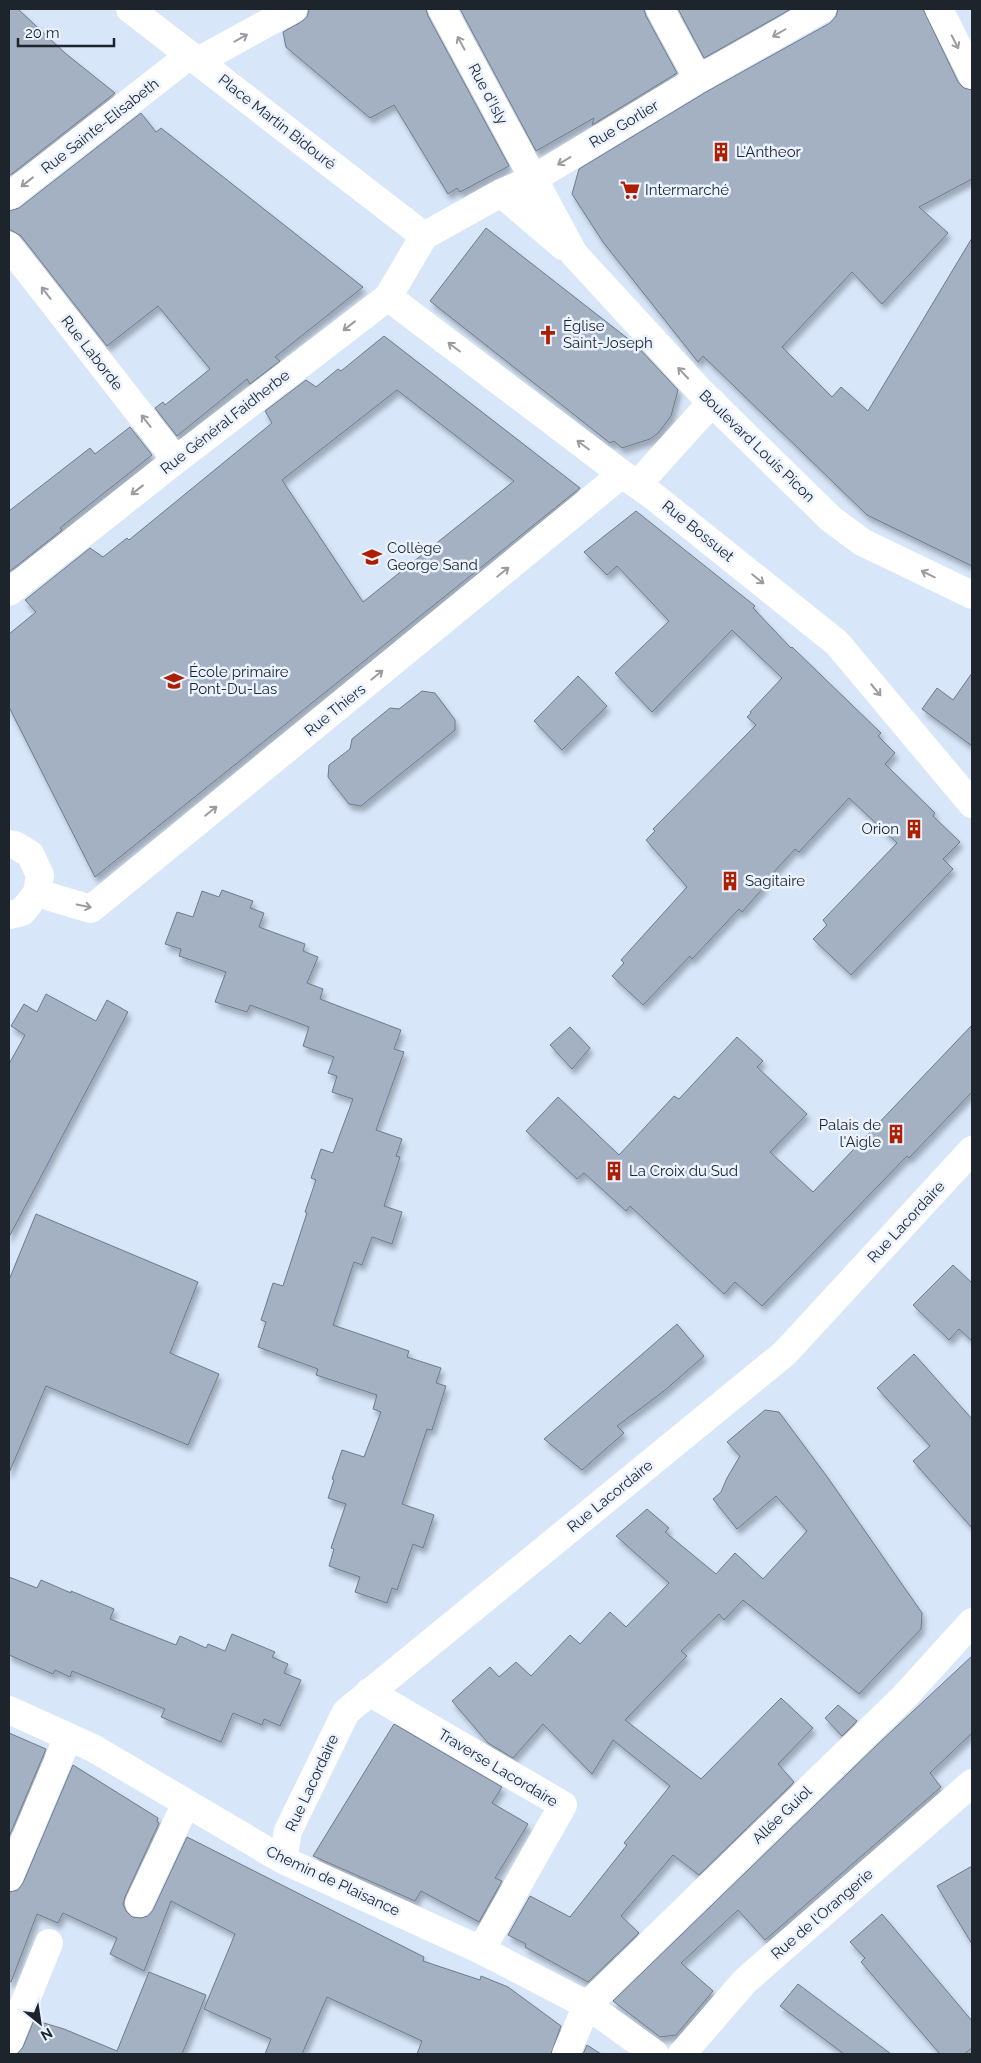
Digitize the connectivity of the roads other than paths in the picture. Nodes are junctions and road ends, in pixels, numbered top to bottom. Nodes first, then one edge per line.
1 (130, 9) edge
2 (294, 9) edge
3 (442, 9) edge
4 (660, 9) edge
5 (822, 9) edge
6 (939, 9) edge
7 (194, 58) junction
8 (972, 74) edge
9 (698, 79) junction
10 (533, 179) junction
11 (501, 193) junction
12 (9, 196) edge
13 (424, 236) junction
14 (9, 246) edge
15 (574, 254) junction
16 (388, 297) junction
17 (712, 402) junction
18 (176, 460) junction
19 (630, 479) junction
20 (9, 592) edge
21 (972, 595) edge
22 (972, 804) edge
23 (9, 844) edge
24 (37, 894) junction
25 (9, 915) edge
26 (972, 1150) edge
27 (972, 1622) edge
28 (369, 1692) junction
29 (9, 1710) edge
30 (68, 1736) junction
31 (972, 1784) edge
32 (186, 1803) junction
33 (283, 1860) junction
34 (9, 1877) edge
35 (139, 1902) dead end
36 (49, 1943) dead end
37 (481, 1950) junction
38 (587, 2005) junction
39 (9, 2041) edge
40 (566, 2054) edge
41 (655, 2054) edge
42 (682, 2054) edge

1 - 7 street, Place Martin Bidouré
7 -> 2 street, Rue Sainte-Elisabeth
10 -> 3 street, Rue d'Isly
4 - 9 street
5 -> 9 street, Rue Gorlier
6 -> 8 street
7 -> 12 street, Rue Sainte-Elisabeth
7 - 13 street, Place Martin Bidouré
9 -> 10 street, Rue Gorlier
10 - 11 street, Rue Gorlier
10 - 15 street, Boulevard Louis Picon
11 - 13 street, Rue Gorlier
11 - 15 street, Boulevard Louis Picon
13 - 16 street, Rue Général Faidherbe
18 -> 14 street, Rue Laborde
17 -> 15 street, Boulevard Louis Picon
16 -> 18 street, Rue Général Faidherbe
19 -> 16 street, Rue Bossuet
17 - 19 street
21 -> 17 street, Boulevard Louis Picon
18 -> 20 street, Rue Général Faidherbe
19 -> 22 street, Rue Bossuet
24 -> 19 street, Rue Thiers
23 - 24 street
24 - 25 street
26 - 28 street, Rue Lacordaire
27 - 38 street, Allée Guiol
28 - 33 street, Rue Lacordaire
28 - 37 street, Traverse Lacordaire
29 - 30 street, Chemin de Plaisance
30 - 32 street, Chemin de Plaisance
30 - 34 street
31 - 42 street, Rue de l'Orangerie
32 - 33 street, Chemin de Plaisance
32 - 35 street
33 - 37 street, Chemin de Plaisance
36 - 39 street
37 - 38 street, Chemin de Plaisance
38 - 40 street
38 - 41 street, Chemin de Plaisance

